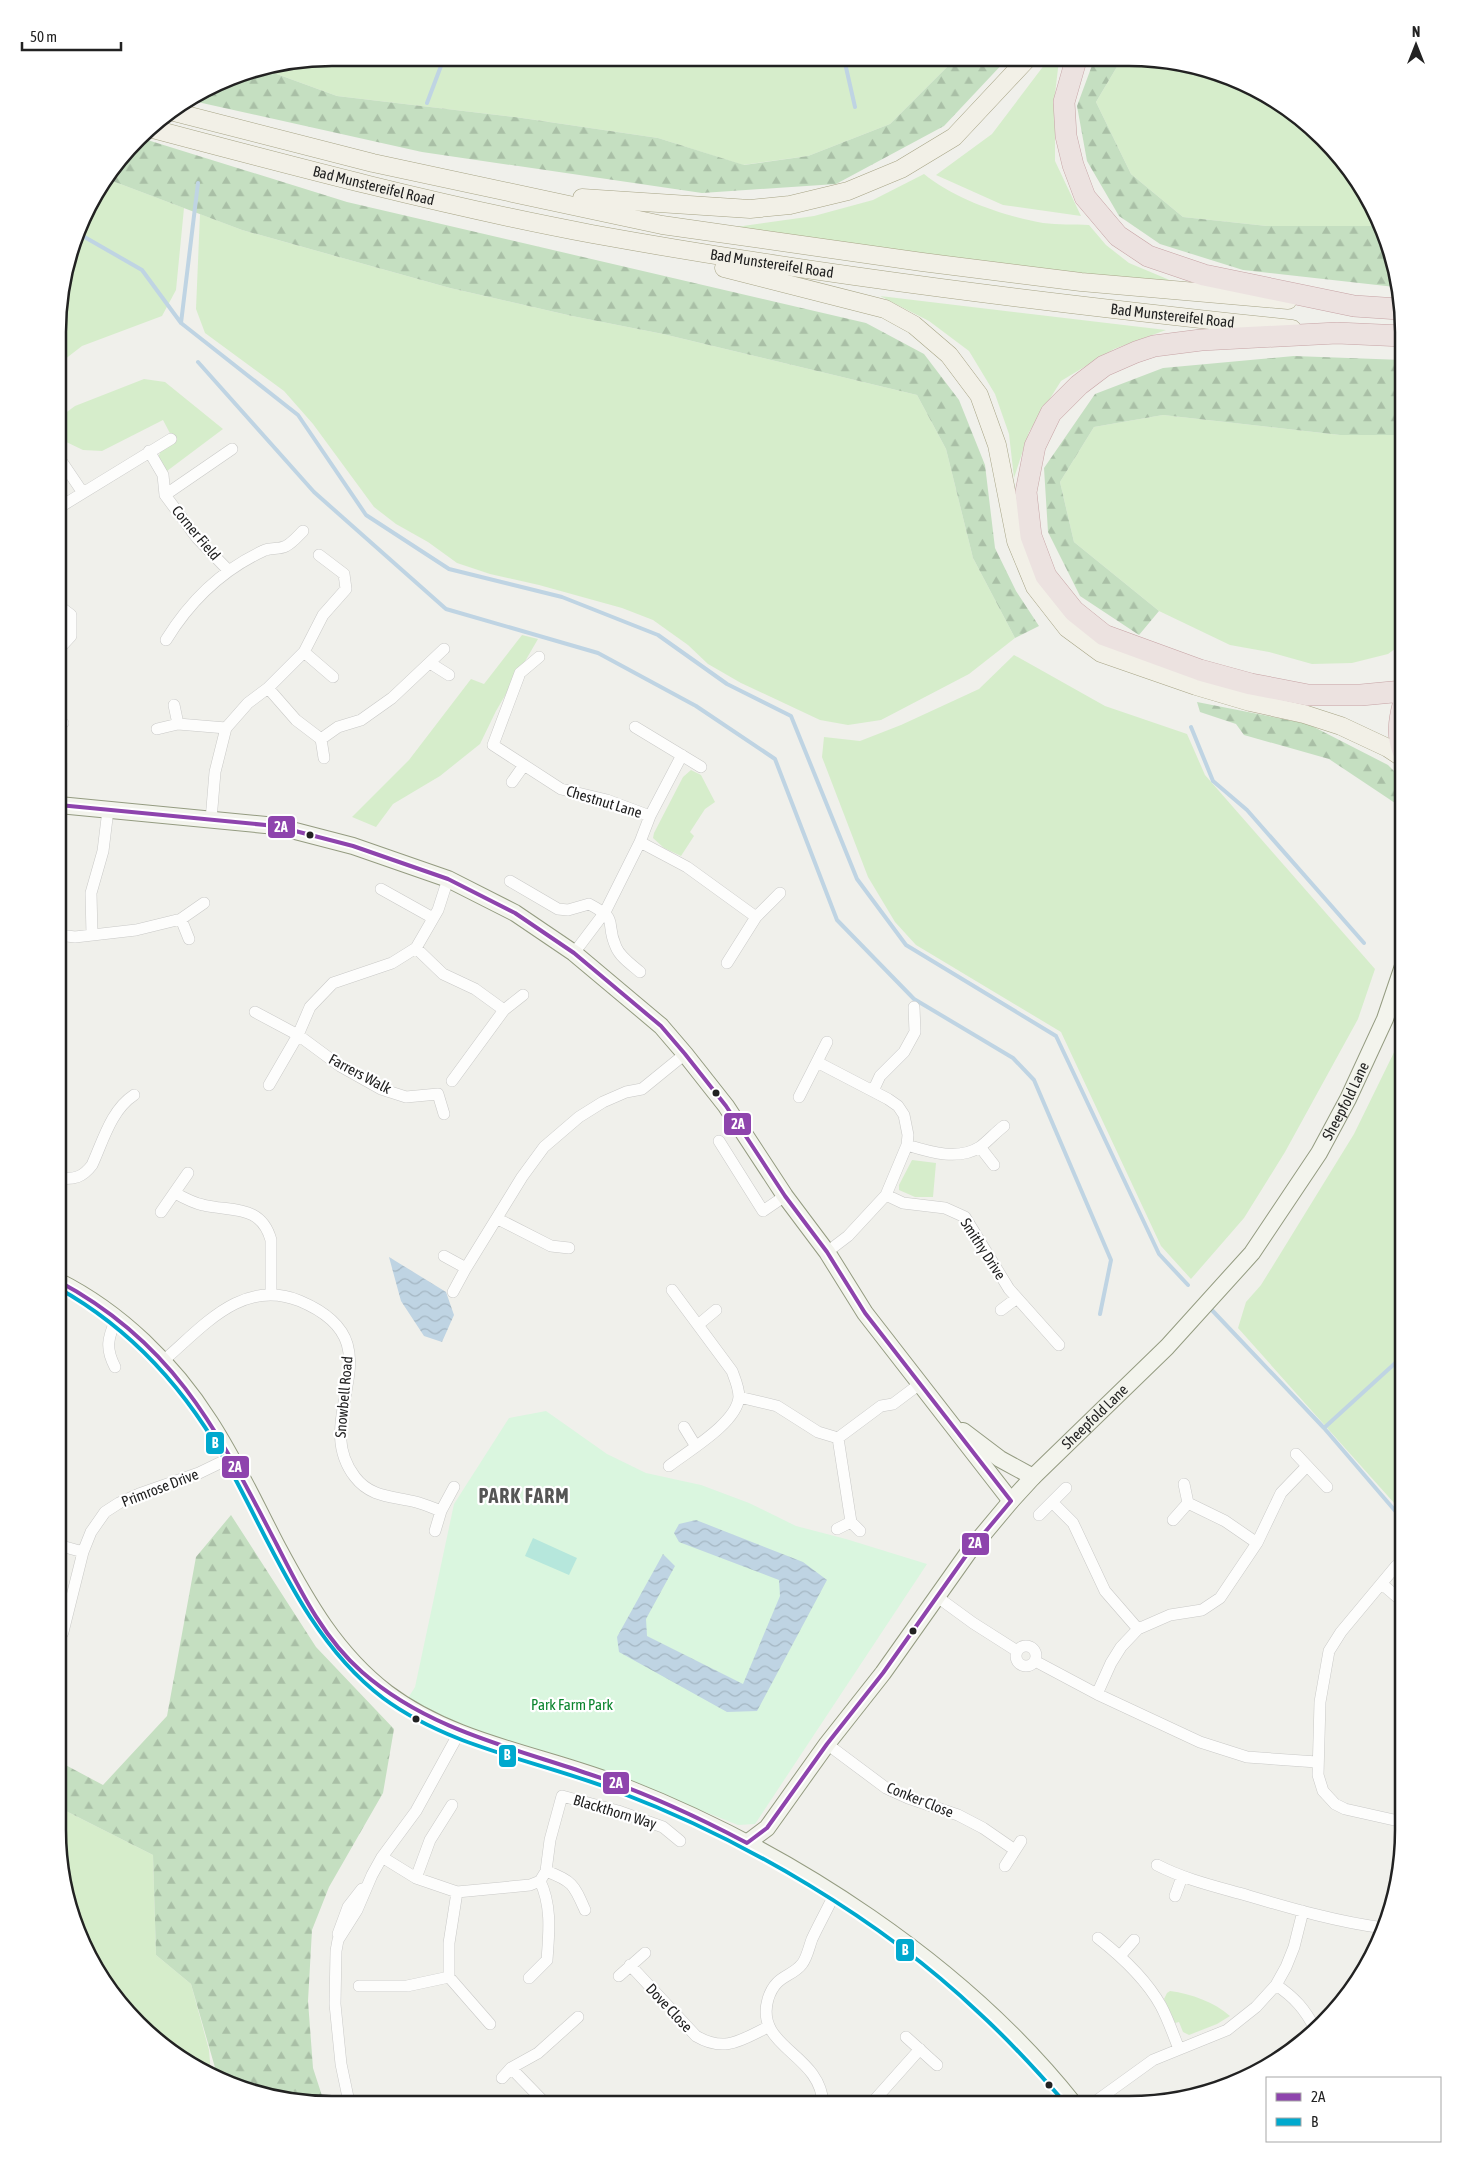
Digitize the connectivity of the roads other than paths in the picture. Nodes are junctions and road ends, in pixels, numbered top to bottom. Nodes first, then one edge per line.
1 (1021, 66) edge
2 (1074, 66) edge
3 (180, 114) edge
4 (159, 131) edge
5 (516, 192) junction
6 (588, 233) junction
7 (1354, 306) junction
8 (1393, 309) edge
9 (1337, 333) junction
10 (1395, 336) edge
11 (170, 438) dead end
12 (232, 449) dead end
13 (149, 451) junction
14 (66, 468) edge
15 (83, 492) junction
16 (165, 495) junction
17 (66, 503) edge
18 (303, 531) dead end
19 (319, 555) dead end
20 (228, 570) junction
21 (66, 611) edge
22 (166, 640) dead end
23 (66, 641) edge
24 (444, 649) dead end
25 (304, 652) junction
26 (539, 657) dead end
27 (430, 662) junction
28 (449, 675) dead end
29 (333, 677) dead end
30 (268, 688) junction
31 (1395, 692) edge
32 (174, 705) dead end
33 (178, 724) junction
34 (635, 727) dead end
35 (226, 728) junction
36 (157, 729) dead end
37 (322, 739) junction
38 (1395, 753) edge
39 (682, 755) junction
40 (324, 758) dead end
41 (524, 765) junction
42 (701, 767) dead end
43 (512, 782) dead end
44 (66, 806) edge
45 (108, 810) junction
46 (650, 816) junction
47 (211, 820) junction
48 (640, 842) junction
49 (448, 879) junction
50 (510, 881) dead end
51 (381, 889) dead end
52 (780, 893) dead end
53 (204, 903) dead end
54 (605, 912) junction
55 (756, 917) junction
56 (433, 918) junction
57 (181, 919) junction
58 (92, 935) junction
59 (66, 936) edge
60 (189, 939) dead end
61 (416, 948) junction
62 (574, 953) junction
63 (727, 963) dead end
64 (640, 972) dead end
65 (1395, 989) edge
66 (523, 995) dead end
67 (914, 1007) dead end
68 (504, 1010) junction
69 (255, 1012) dead end
70 (298, 1036) junction
71 (826, 1042) dead end
72 (685, 1054) junction
73 (817, 1062) junction
74 (452, 1081) dead end
75 (268, 1085) dead end
76 (873, 1091) junction
77 (134, 1095) dead end
78 (800, 1096) dead end
79 (444, 1114) dead end
80 (1004, 1126) dead end
81 (719, 1141) dead end
82 (907, 1145) junction
83 (980, 1147) junction
84 (994, 1165) dead end
85 (188, 1173) dead end
86 (66, 1180) edge
87 (174, 1192) junction
88 (886, 1195) junction
89 (785, 1196) junction
90 (161, 1212) dead end
91 (498, 1218) junction
92 (569, 1248) dead end
93 (827, 1252) junction
94 (444, 1256) dead end
95 (466, 1268) junction
96 (66, 1286) edge
97 (672, 1290) dead end
98 (453, 1292) dead end
99 (271, 1294) junction
100 (1017, 1298) junction
101 (716, 1310) dead end
102 (1001, 1310) dead end
103 (116, 1318) junction
104 (698, 1325) junction
105 (1059, 1345) dead end
106 (164, 1361) junction
107 (114, 1367) dead end
108 (920, 1383) junction
109 (739, 1397) junction
110 (953, 1424) junction
111 (684, 1427) dead end
112 (838, 1438) junction
113 (695, 1445) junction
114 (1296, 1454) dead end
115 (230, 1458) junction
116 (669, 1466) dead end
117 (1307, 1466) junction
118 (1033, 1477) junction
119 (1184, 1484) dead end
120 (454, 1487) dead end
121 (1327, 1487) dead end
122 (1066, 1488) dead end
123 (1011, 1501) junction
124 (1052, 1502) junction
125 (1188, 1503) junction
126 (441, 1511) junction
127 (1039, 1515) dead end
128 (1173, 1520) dead end
129 (837, 1529) dead end
130 (436, 1531) dead end
131 (1257, 1543) junction
132 (66, 1547) edge
133 (83, 1552) junction
134 (1395, 1567) edge
135 (1382, 1584) junction
136 (1395, 1595) edge
137 (936, 1596) junction
138 (66, 1620) edge
139 (1138, 1629) junction
140 (1097, 1694) junction
141 (459, 1733) junction
142 (828, 1744) junction
143 (1317, 1762) junction
144 (452, 1805) dead end
145 (1395, 1820) edge
146 (680, 1841) dead end
147 (747, 1843) junction
148 (382, 1857) junction
149 (1157, 1865) dead end
150 (1005, 1866) dead end
151 (543, 1876) junction
152 (1182, 1877) junction
153 (416, 1878) junction
154 (457, 1892) junction
155 (834, 1895) junction
156 (1175, 1896) dead end
157 (585, 1910) dead end
158 (1303, 1911) junction
159 (1377, 1927) edge
160 (1098, 1938) dead end
161 (1134, 1940) dead end
162 (645, 1953) dead end
163 (1120, 1956) junction
164 (630, 1965) junction
165 (619, 1976) dead end
166 (449, 1977) junction
167 (529, 1978) dead end
168 (1276, 1985) junction
169 (359, 1986) dead end
170 (578, 2017) dead end
171 (1312, 2023) edge
172 (490, 2024) dead end
173 (768, 2026) junction
174 (906, 2037) dead end
175 (920, 2049) junction
176 (1179, 2049) junction
177 (937, 2065) dead end
178 (511, 2068) junction
179 (502, 2078) dead end
180 (347, 2096) edge
181 (538, 2096) edge
182 (822, 2096) edge
183 (879, 2096) edge
184 (1067, 2096) edge
185 (1102, 2096) edge

1 - 5 main road
2 - 7 highway
3 - 5 main road, Bad Munstereifel Road
4 - 6 main road, Bad Munstereifel Road
5 - 7 main road, Bad Munstereifel Road
6 - 9 main road, Bad Munstereifel Road
6 - 38 main road
7 - 8 highway, Bad Munstereifel Road
9 - 10 highway, Bad Munstereifel Road
9 - 31 highway
11 - 13 street
12 - 16 street, Corner Field
13 - 15 street
13 - 16 street, Corner Field
14 - 15 street
15 - 17 street
16 - 20 street, Corner Field
18 - 20 street, Corner Field
19 - 25 street
20 - 22 street, Corner Field
21 - 23 street
24 - 27 street
25 - 29 street
25 - 30 street
26 - 41 street, Chestnut Lane
27 - 28 street
27 - 37 street
30 - 35 street
30 - 37 street
32 - 33 street
33 - 35 street
33 - 36 street
34 - 39 street
35 - 47 street
37 - 40 street
39 - 42 street
39 - 46 street, Chestnut Lane
41 - 43 street
41 - 46 street, Chestnut Lane
44 - 45 street
45 - 47 street
45 - 58 street
46 - 48 street, Chestnut Lane
47 - 49 street
48 - 54 street, Chestnut Lane
48 - 55 street, Chestnut Lane
49 - 56 street
49 - 62 street
50 - 54 street
51 - 56 street
52 - 55 street
53 - 57 street
54 - 62 street, Chestnut Lane
54 - 64 street
55 - 63 street
56 - 61 street
57 - 58 street
57 - 60 street
58 - 59 street
61 - 68 street
61 - 70 street
62 - 72 street
65 - 118 street, Sheepfold Lane
66 - 68 street
67 - 76 street
68 - 74 street
69 - 70 street, Farrers Walk
70 - 75 street
70 - 79 street, Farrers Walk
71 - 73 street
72 - 89 street
72 - 91 street
73 - 76 street
73 - 78 street
76 - 82 street
77 - 86 street
80 - 83 street
81 - 89 street
82 - 83 street
82 - 88 street
83 - 84 street
85 - 87 street
87 - 90 street
87 - 99 street
88 - 93 street
88 - 100 street, Smithy Drive
89 - 93 street
91 - 92 street
91 - 95 street
93 - 108 street
94 - 95 street
95 - 98 street
96 - 103 street
97 - 104 street
99 - 106 street, Snowbell Road
99 - 126 street, Snowbell Road
100 - 102 street
100 - 105 street, Smithy Drive
101 - 104 street
103 - 106 street
103 - 107 street
104 - 109 street
106 - 115 street
108 - 110 street
108 - 112 street
109 - 112 street
109 - 113 street
110 - 118 street
110 - 123 street
111 - 113 street
112 - 129 street
113 - 116 street
114 - 117 street
115 - 133 street, Primrose Drive
115 - 141 street
117 - 121 street
117 - 131 street
118 - 123 street, Sheepfold Lane
119 - 125 street
120 - 126 street
122 - 124 street
123 - 137 street, Sheepfold Lane
124 - 127 street
124 - 139 street
125 - 128 street
125 - 131 street
126 - 130 street
131 - 139 street
132 - 133 street
133 - 138 street, Primrose Drive
134 - 135 street
135 - 136 street
135 - 143 street
137 - 140 street
137 - 142 street, Sheepfold Lane
139 - 140 street
140 - 143 street
141 - 147 street
141 - 148 street
142 - 147 street, Sheepfold Lane
142 - 150 street, Conker Close
143 - 145 street
144 - 153 street
146 - 151 street, Blackthorn Way
147 - 155 street
148 - 153 street
148 - 180 street
149 - 152 street
151 - 154 street
151 - 157 street
151 - 167 street, Blackthorn Way
152 - 156 street
152 - 158 street
153 - 154 street
154 - 166 street
155 - 173 street
155 - 184 street
158 - 159 street
158 - 168 street
160 - 163 street
161 - 163 street
162 - 164 street
163 - 176 street
164 - 165 street
164 - 173 street, Dove Close
166 - 169 street
166 - 172 street
168 - 171 street
168 - 176 street
170 - 178 street
173 - 182 street
174 - 175 street
175 - 177 street
175 - 183 street
176 - 185 street
178 - 179 street
178 - 181 street

